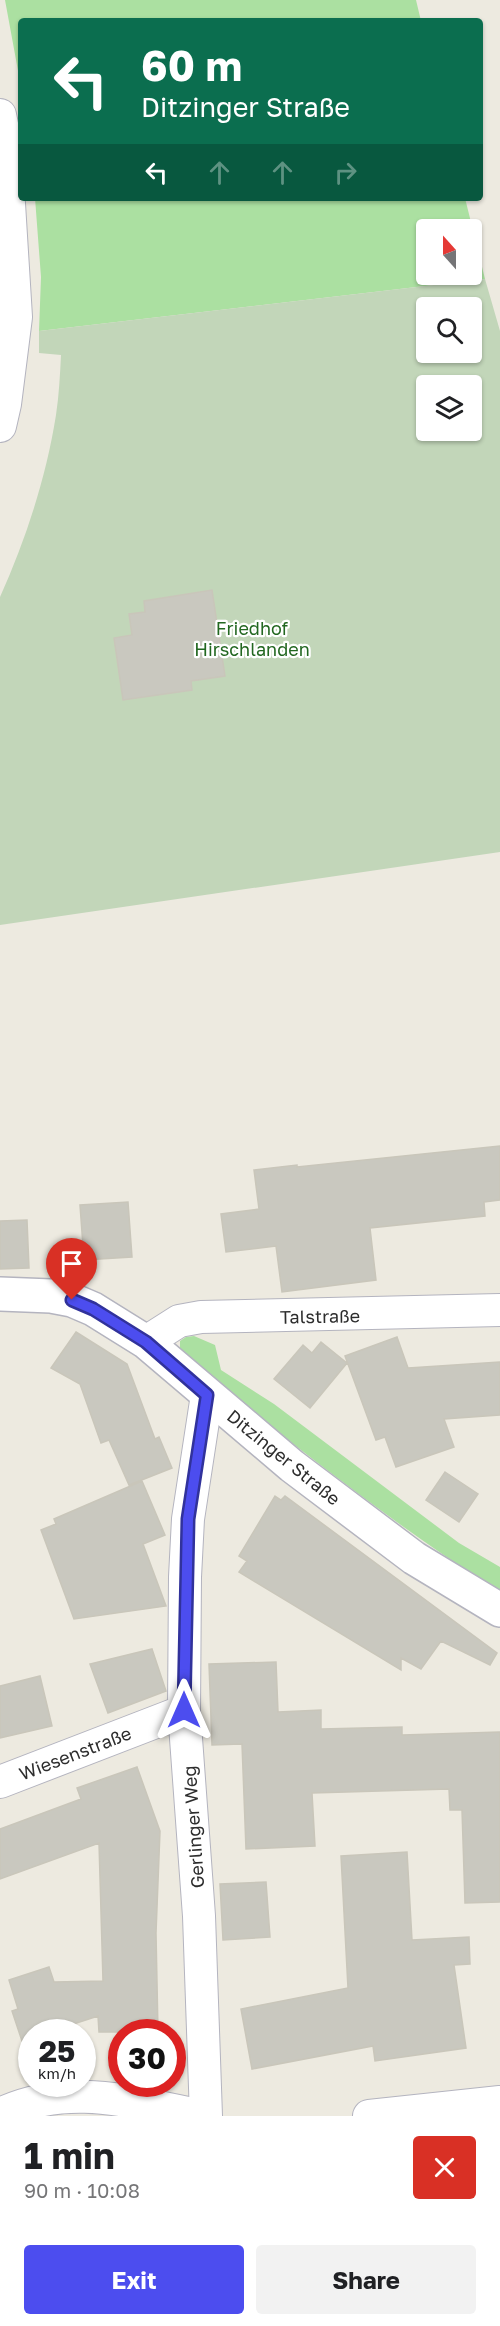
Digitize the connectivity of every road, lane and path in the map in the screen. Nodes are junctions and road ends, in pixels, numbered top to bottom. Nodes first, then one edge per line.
1 (0, 115) edge
2 (6, 238) edge
3 (0, 426) edge
4 (0, 1294) edge
5 (500, 1310) edge
6 (146, 1342) junction
7 (207, 1395) junction
8 (500, 1610) edge
9 (184, 1710) junction
10 (0, 1782) edge
11 (500, 2102) edge
12 (0, 2114) edge
13 (205, 2116) edge
14 (369, 2116) edge

1 - 2 street
2 - 3 street
4 - 6 street, Ditzinger Straße
5 - 6 street, Talstraße
6 - 7 street, Ditzinger Straße
7 - 8 street, Ditzinger Straße
7 - 9 street, Gerlinger Weg
9 - 10 street, Wiesenstraße
9 - 13 street, Gerlinger Weg
11 - 14 street
12 - 13 street

